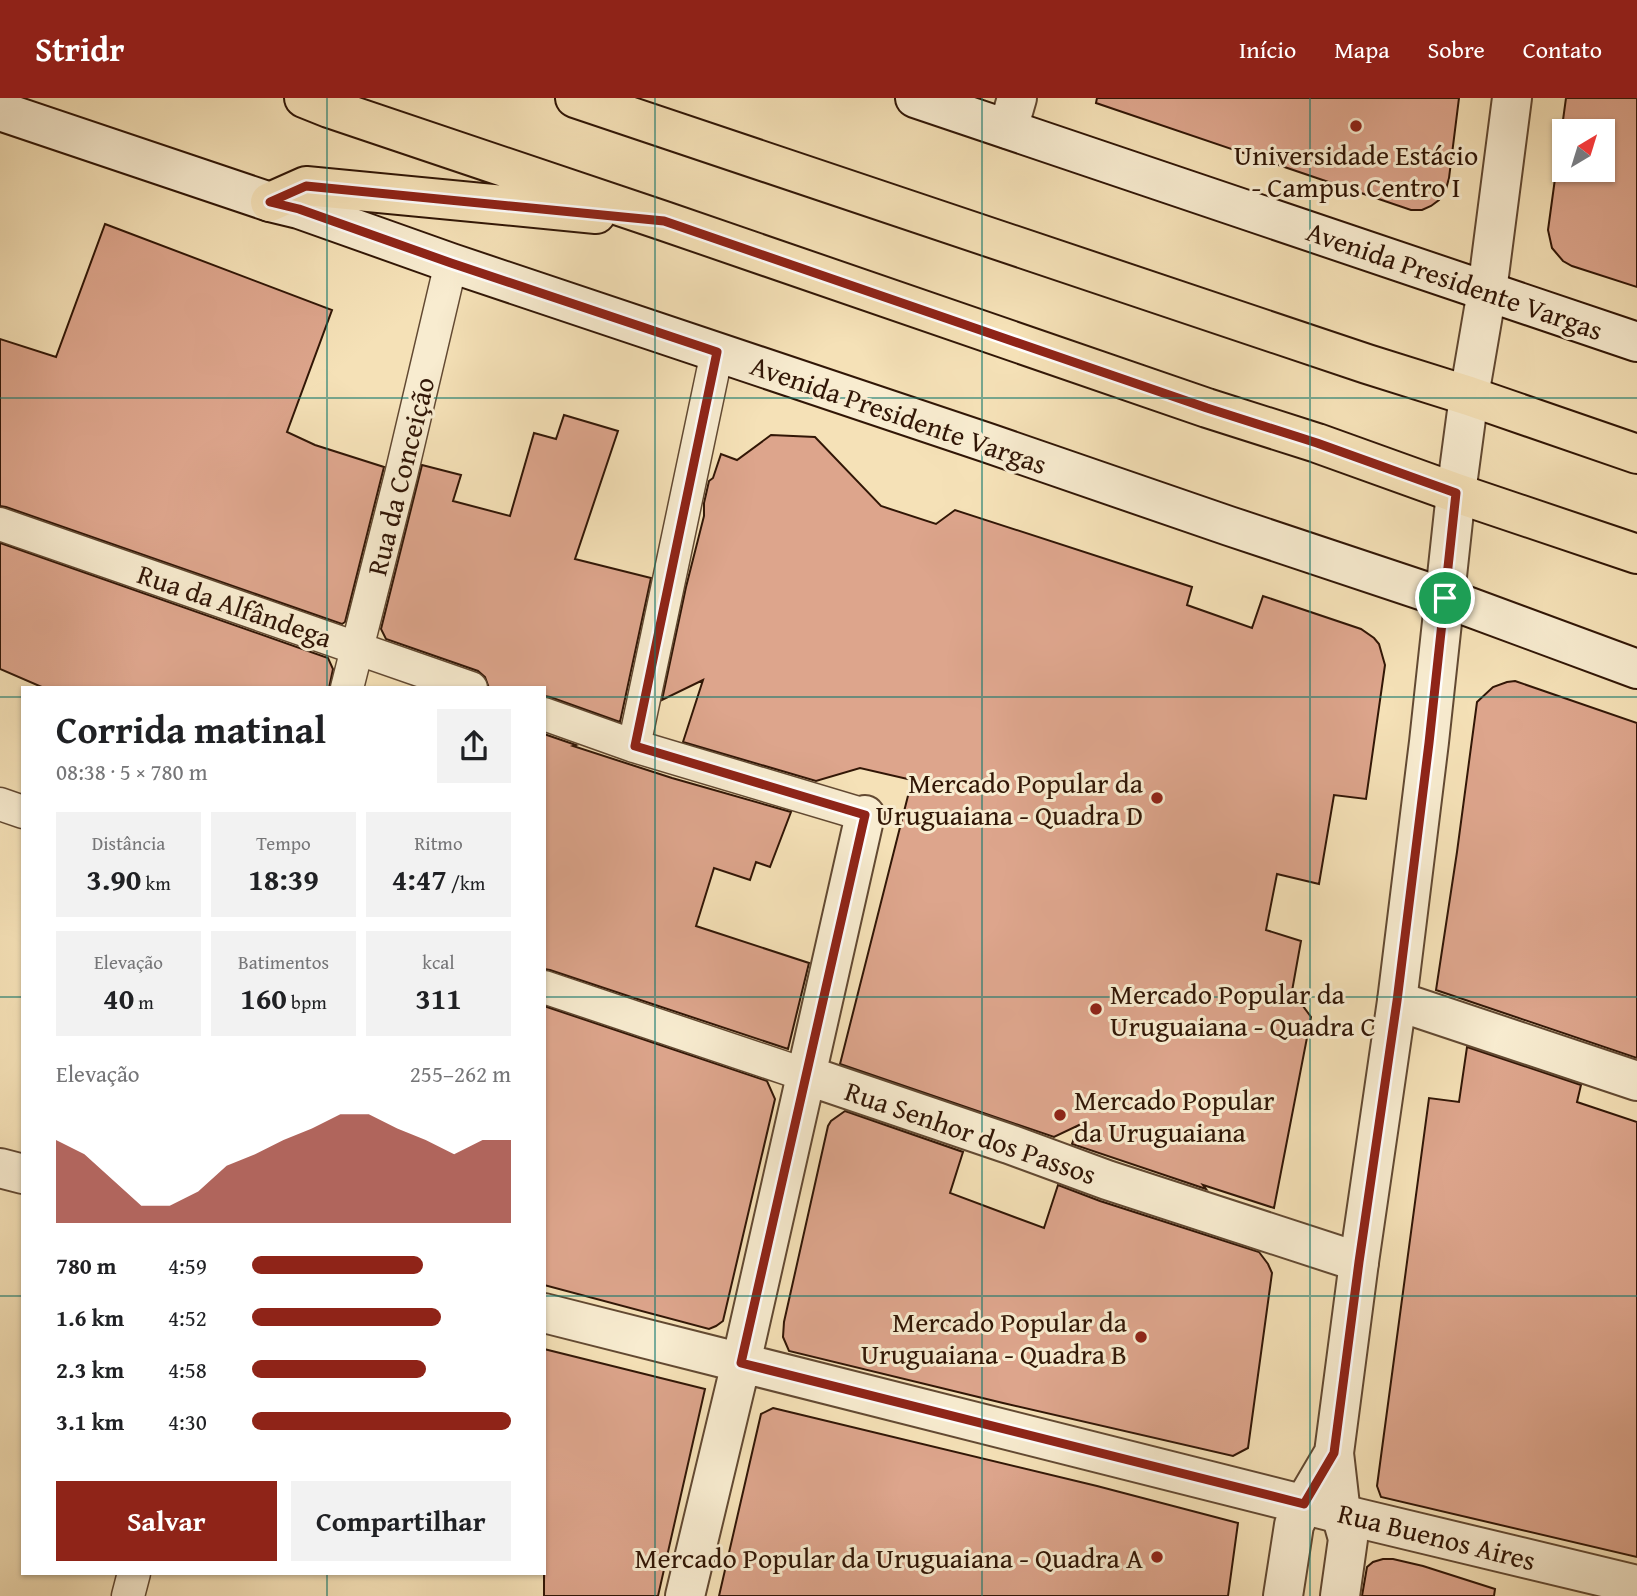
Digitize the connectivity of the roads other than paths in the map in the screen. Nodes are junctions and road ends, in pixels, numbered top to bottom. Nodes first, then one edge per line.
1 (303, 98) edge
2 (575, 98) edge
3 (915, 98) edge
4 (1512, 98) edge
5 (0, 111) edge
6 (1013, 113) edge
7 (270, 202) junction
8 (664, 221) junction
9 (451, 263) junction
10 (1487, 292) junction
11 (1637, 342) edge
12 (717, 352) junction
13 (1469, 396) junction
14 (1637, 454) edge
15 (1456, 493) junction
16 (0, 524) edge
17 (1637, 554) edge
18 (1445, 598) junction
19 (357, 647) junction
20 (1637, 668) edge
21 (347, 686) edge
22 (465, 686) edge
23 (546, 715) edge
24 (635, 746) junction
25 (0, 804) edge
26 (21, 811) edge
27 (865, 815) joint
28 (546, 988) edge
29 (1397, 1001) junction
30 (806, 1075) junction
31 (1637, 1081) edge
32 (0, 1168) edge
33 (21, 1173) edge
34 (1359, 1262) junction
35 (546, 1314) edge
36 (741, 1363) junction
37 (1334, 1453) junction
38 (1304, 1504) junction
39 (1341, 1514) junction
40 (133, 1575) edge
41 (1588, 1585) edge
42 (1637, 1585) edge
43 (128, 1596) edge
44 (685, 1596) edge
45 (1283, 1596) edge
46 (1340, 1596) edge

1 - 8 main road
2 - 13 main road
3 - 6 street, Avenida Presidente Vargas
4 - 10 street
5 - 7 street, Avenida Presidente Vargas
6 - 10 street, Avenida Presidente Vargas
7 - 8 main road
7 - 9 street, Avenida Presidente Vargas
8 - 15 main road
9 - 12 street, Avenida Presidente Vargas
9 - 19 street, Rua da Conceição
10 - 11 street, Avenida Presidente Vargas
10 - 13 street
12 - 18 street, Avenida Presidente Vargas
12 - 24 street
13 - 14 main road
13 - 15 street
15 - 17 main road
15 - 18 street
16 - 19 street, Rua da Alfândega
18 - 20 street, Avenida Presidente Vargas
18 - 29 street
19 - 21 street, Rua da Conceição
19 - 22 street, Rua da Alfândega
23 - 24 street
24 - 27 street
25 - 26 street
27 - 30 street
28 - 30 street, Rua Senhor dos Passos
29 - 31 street
29 - 34 street
30 - 34 street, Rua Senhor dos Passos
30 - 36 street
32 - 33 street
34 - 37 street
35 - 36 street, Rua Buenos Aires
36 - 38 street, Rua Buenos Aires
36 - 44 street
37 - 38 street
37 - 39 street
38 - 39 street, Rua Buenos Aires
38 - 45 street
39 - 41 street, Rua Buenos Aires
39 - 46 street
40 - 43 street
41 - 42 street, Rua Buenos Aires

